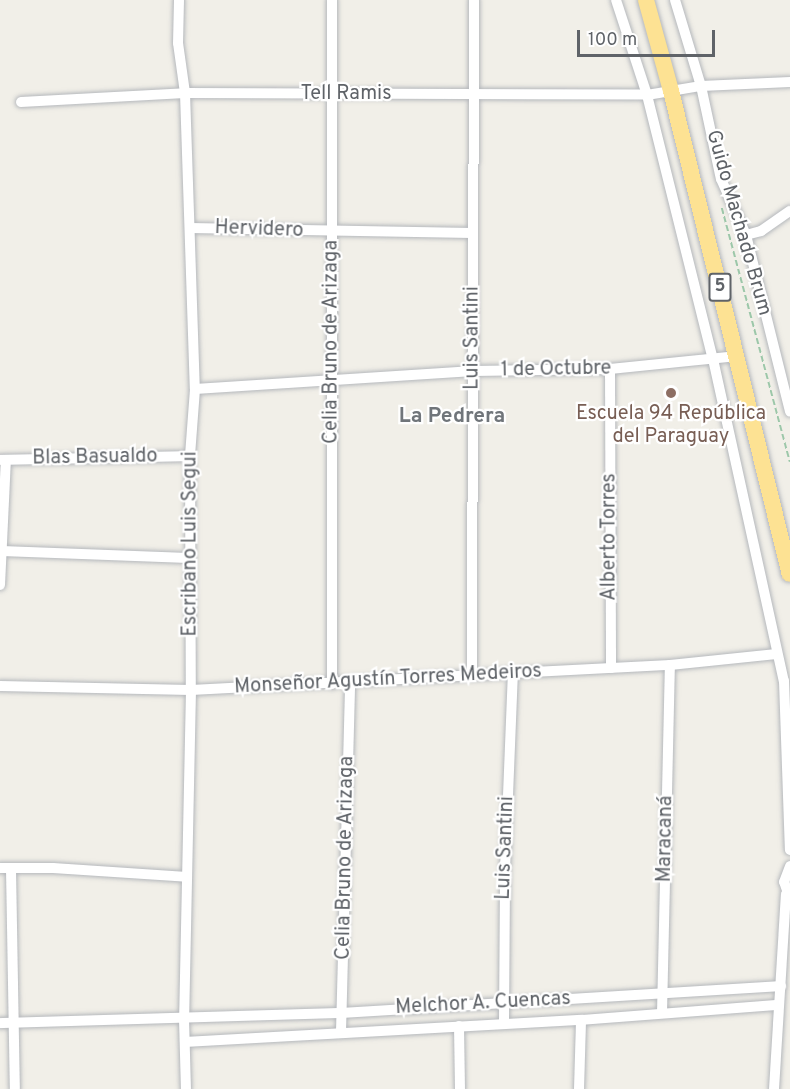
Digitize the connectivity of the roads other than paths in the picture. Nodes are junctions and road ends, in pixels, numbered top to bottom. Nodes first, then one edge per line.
1 (178, 0) edge
2 (332, 0) edge
3 (474, 0) edge
4 (616, 0) edge
5 (646, 0) edge
6 (675, 0) edge
7 (790, 82) edge
8 (701, 87) junction
9 (671, 91) junction
10 (185, 93) junction
11 (333, 93) junction
12 (475, 95) junction
13 (647, 95) junction
14 (21, 102) dead end
15 (790, 211) edge
16 (190, 228) junction
17 (332, 233) junction
18 (472, 233) junction
19 (746, 235) junction
20 (737, 356) junction
21 (713, 359) junction
22 (609, 369) junction
23 (473, 371) junction
24 (332, 379) junction
25 (195, 389) junction
26 (790, 412) edge
27 (190, 456) junction
28 (3, 460) edge
29 (0, 551) edge
30 (190, 558) junction
31 (790, 574) edge
32 (0, 585) edge
33 (776, 654) junction
34 (670, 665) junction
35 (611, 668) junction
36 (513, 674) junction
37 (472, 675) junction
38 (350, 683) junction
39 (332, 684) junction
40 (0, 686) edge
41 (191, 690) junction
42 (790, 850) edge
43 (790, 866) edge
44 (5, 868) edge
45 (187, 877) junction
46 (788, 897) edge
47 (781, 986) junction
48 (662, 993) junction
49 (504, 1003) junction
50 (777, 1005) junction
51 (342, 1012) junction
52 (662, 1013) junction
53 (184, 1018) junction
54 (581, 1020) junction
55 (14, 1022) junction
56 (0, 1023) edge
57 (504, 1023) junction
58 (459, 1026) junction
59 (341, 1032) junction
60 (185, 1042) junction
61 (15, 1089) edge
62 (186, 1089) edge
63 (460, 1089) edge
64 (579, 1089) edge
65 (774, 1089) edge

1 - 10 street, Escribano Luis Segui
2 - 11 street, Celia Bruno de Arizaga
3 - 12 street, Luis Santini
4 - 13 street
5 - 9 highway, 5
6 - 8 street, Guido Machado Brum
7 - 8 street, Tell Ramis
8 - 9 street, Tell Ramis
8 - 19 street, Guido Machado Brum
9 - 13 street, Tell Ramis
9 - 20 highway, 5
10 - 11 street, Tell Ramis
10 - 14 street, Tell Ramis
10 - 16 street, Escribano Luis Segui
11 - 12 street, Tell Ramis
11 - 17 street, Celia Bruno de Arizaga
12 - 13 street, Tell Ramis
12 - 18 street, Luis Santini
13 - 21 street
15 - 19 street
16 - 17 street, Hervidero
16 - 25 street, Escribano Luis Segui
17 - 18 street, Hervidero
17 - 24 street, Celia Bruno de Arizaga
18 - 23 street, Luis Santini
19 - 26 street, Guido Machado Brum
20 - 21 street, 1 de Octubre
20 - 31 highway, 5
21 - 22 street, 1 de Octubre
21 - 33 street
22 - 23 street, 1 de Octubre
22 - 35 street, Alberto Torres
23 - 24 street, 1 de Octubre
23 - 37 street, Luis Santini
24 - 25 street, 1 de Octubre
24 - 39 street, Celia Bruno de Arizaga
25 - 27 street, Escribano Luis Segui
27 - 28 street, Blas Basualdo
27 - 30 street, Escribano Luis Segui
28 - 29 street
29 - 30 street
29 - 32 street
30 - 41 street, Escribano Luis Segui
33 - 34 street, Monseñor Agustín Torres Medeiros
33 - 42 street
34 - 35 street, Monseñor Agustín Torres Medeiros
34 - 48 street, Maracaná
35 - 36 street, Monseñor Agustín Torres Medeiros
36 - 37 street, Monseñor Agustín Torres Medeiros
36 - 49 street, Luis Santini
37 - 38 street, Monseñor Agustín Torres Medeiros
38 - 39 street, Monseñor Agustín Torres Medeiros
38 - 51 street, Celia Bruno de Arizaga
39 - 41 street, Monseñor Agustín Torres Medeiros
40 - 41 street, Monseñor Agustín Torres Medeiros
41 - 45 street, Escribano Luis Segui
43 - 46 street
44 - 45 street
44 - 55 street
45 - 53 street, Escribano Luis Segui
46 - 47 street
47 - 48 street, Melchor A. Cuencas
47 - 50 street
48 - 49 street, Melchor A. Cuencas
48 - 52 street, Maracaná
49 - 51 street, Melchor A. Cuencas
49 - 57 street, Luis Santini
50 - 52 street, Melchor A. Cuencas
50 - 65 street
51 - 53 street, Melchor A. Cuencas
51 - 59 street, Celia Bruno de Arizaga
52 - 54 street, Melchor A. Cuencas
53 - 55 street, Melchor A. Cuencas
53 - 60 street, Escribano Luis Segui
54 - 57 street, Melchor A. Cuencas
54 - 64 street
55 - 56 street, Melchor A. Cuencas
55 - 61 street
57 - 58 street, Melchor A. Cuencas
58 - 59 street, Melchor A. Cuencas
58 - 63 street
59 - 60 street, Melchor A. Cuencas
60 - 62 street, Escribano Luis Segui

